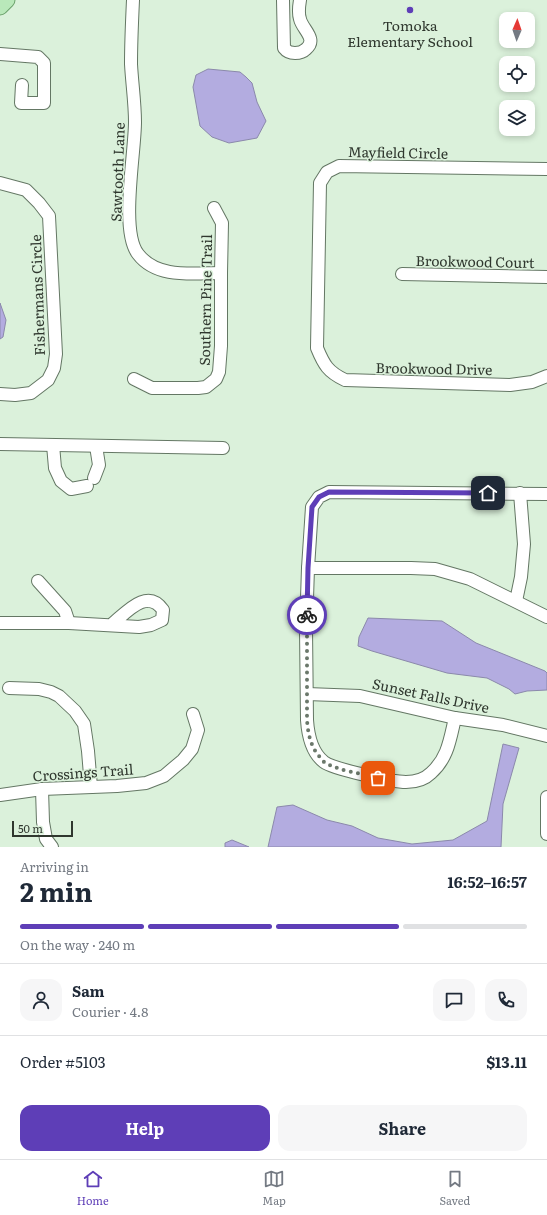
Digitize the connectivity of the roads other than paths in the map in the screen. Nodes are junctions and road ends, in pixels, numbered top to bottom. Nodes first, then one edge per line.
1 (7, 0) edge
2 (133, 0) edge
3 (283, 0) edge
4 (300, 0) edge
5 (0, 7) edge
6 (0, 54) edge
7 (22, 85) dead end
8 (547, 169) edge
9 (0, 183) edge
10 (214, 208) dead end
11 (220, 273) junction
12 (402, 274) dead end
13 (547, 278) edge
14 (324, 365) joint
15 (547, 376) edge
16 (134, 379) dead end
17 (0, 394) edge
18 (0, 444) edge
19 (53, 445) junction
20 (96, 446) junction
21 (223, 448) dead end
22 (520, 493) junction
23 (547, 494) edge
24 (308, 568) junction
25 (38, 582) dead end
26 (516, 601) junction
27 (547, 617) edge
28 (69, 622) junction
29 (0, 623) edge
30 (111, 625) dead end
31 (9, 688) dead end
32 (307, 694) junction
33 (193, 714) dead end
34 (455, 718) junction
35 (547, 736) edge
36 (91, 787) junction
37 (42, 789) junction
38 (0, 795) edge
39 (547, 797) edge
40 (547, 834) edge
41 (52, 847) edge

1 - 5 main road
2 - 11 street, Sawtooth Lane
3 - 4 street
6 - 7 street
8 - 14 street, Mayfield Circle
9 - 17 street, Fishermans Circle
10 - 11 street, Southern Pine Trail
11 - 16 street, Southern Pine Trail
12 - 13 street, Brookwood Court
14 - 15 street, Brookwood Drive
18 - 19 street
19 - 20 street
19 - 20 street
20 - 21 street
22 - 23 street
22 - 24 street
22 - 26 street
24 - 26 street
24 - 32 street
25 - 28 street
26 - 27 street
28 - 29 street
28 - 30 street
31 - 36 street
32 - 34 street, Sunset Falls Drive
32 - 34 street
33 - 36 street, Crossings Trail
34 - 35 street, Sunset Falls Drive
36 - 37 street, Crossings Trail
37 - 38 street, Crossings Trail
37 - 41 street
39 - 40 street

